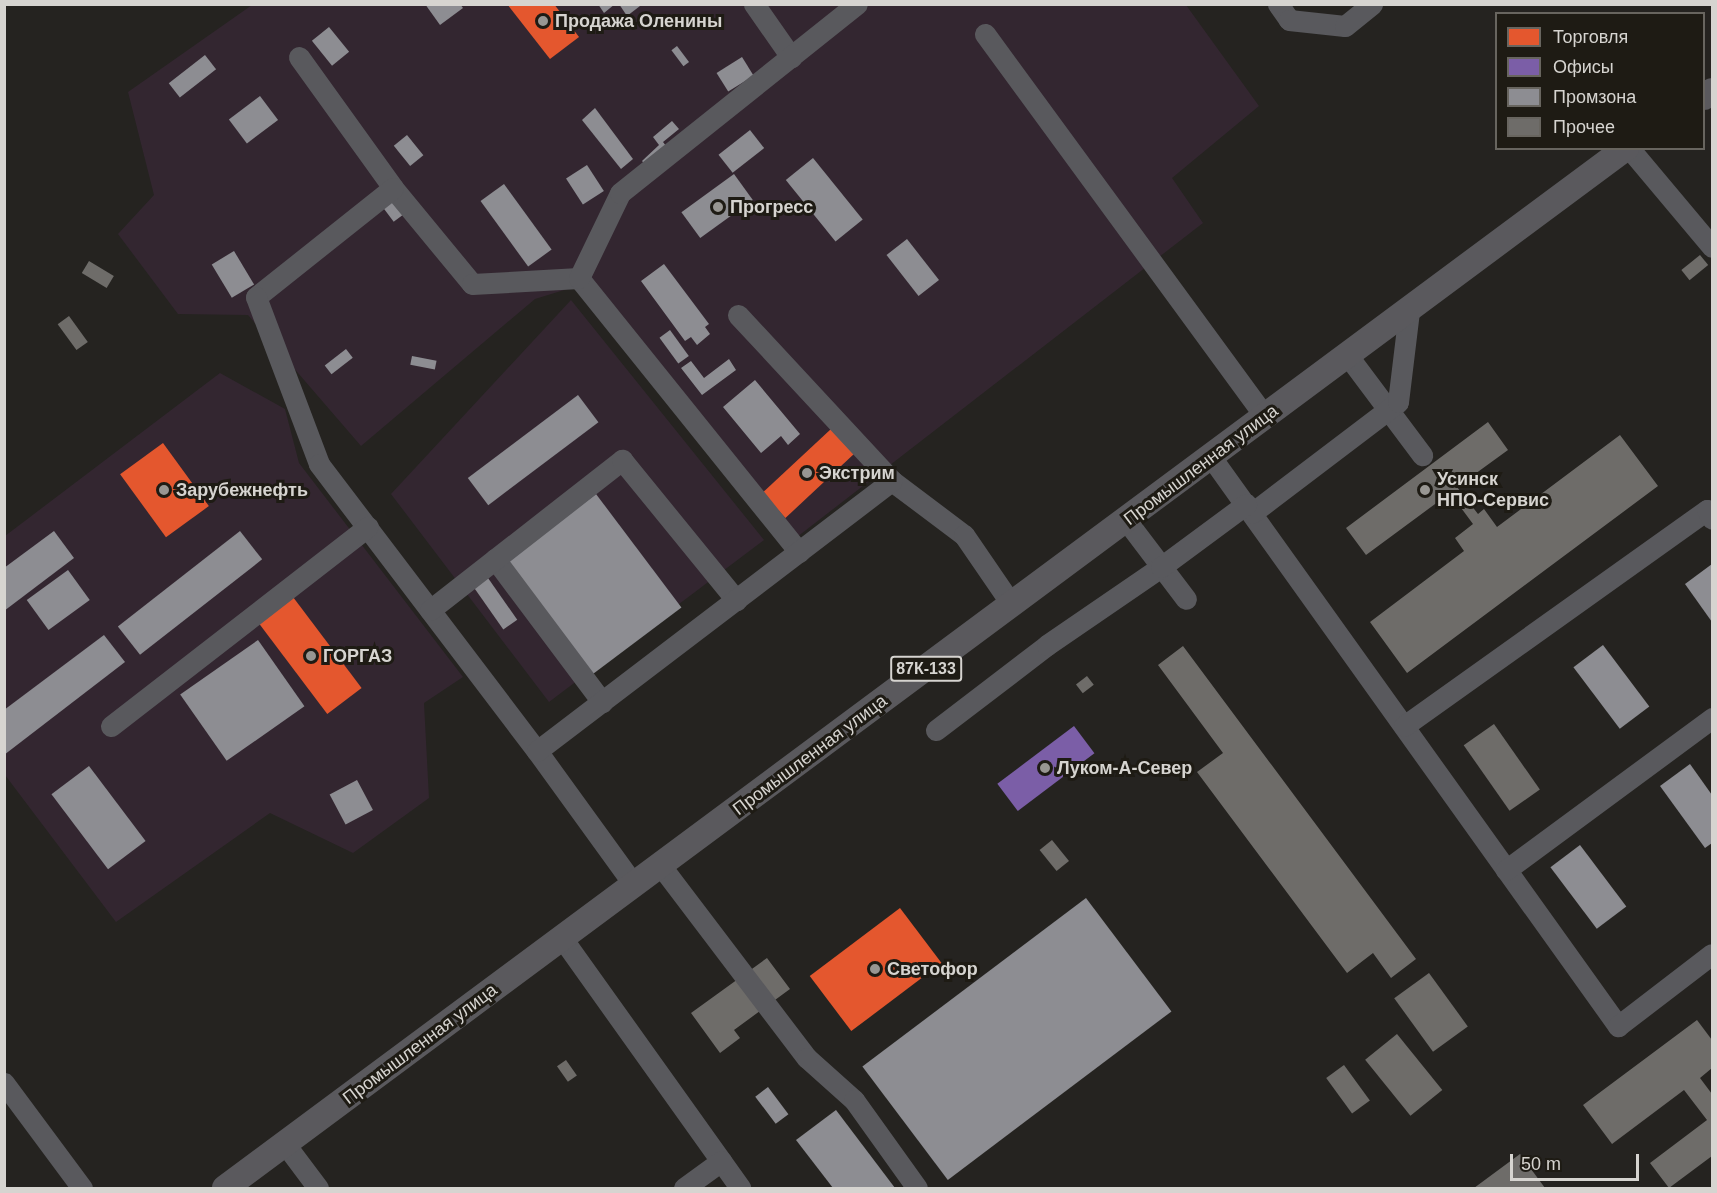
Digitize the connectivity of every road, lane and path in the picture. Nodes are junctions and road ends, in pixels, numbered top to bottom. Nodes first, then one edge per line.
1 (753, 4) edge
2 (857, 4) edge
3 (1278, 4) edge
4 (1372, 4) edge
5 (985, 33) dead end
6 (299, 57) dead end
7 (791, 57) junction
8 (1625, 150) edge
9 (1630, 150) edge
10 (393, 188) junction
11 (1713, 247) edge
12 (579, 278) junction
13 (1409, 311) junction
14 (738, 315) dead end
15 (1348, 356) junction
16 (1389, 409) junction
17 (1265, 417) junction
18 (1422, 455) dead end
19 (1212, 457) junction
20 (892, 481) junction
21 (1249, 509) junction
22 (1713, 519) edge
23 (1126, 520) junction
24 (368, 527) junction
25 (798, 552) junction
26 (495, 560) junction
27 (1161, 567) junction
28 (1186, 599) dead end
29 (736, 600) junction
30 (1012, 605) junction
31 (430, 610) junction
32 (602, 702) junction
33 (1713, 718) edge
34 (111, 726) dead end
35 (1404, 726) junction
36 (936, 730) dead end
37 (537, 751) junction
38 (660, 866) junction
39 (1506, 870) junction
40 (634, 885) junction
41 (562, 938) junction
42 (1713, 954) edge
43 (4, 1083) edge
44 (285, 1144) junction
45 (721, 1161) junction
46 (82, 1188) edge
47 (225, 1188) edge
48 (318, 1188) edge
49 (684, 1188) edge
50 (740, 1188) edge
51 (916, 1188) edge

1 - 7 street
2 - 7 street
3 - 4 street
5 - 17 street
6 - 10 street
7 - 12 street
8 - 13 main road, Промышленная улица / 87К-133
9 - 11 street
10 - 12 street
10 - 24 street
12 - 25 street
13 - 15 main road, Промышленная улица / 87К-133
13 - 16 street
14 - 20 street
15 - 16 street
15 - 17 main road, Промышленная улица / 87К-133
16 - 18 street
16 - 21 street
17 - 19 main road, Промышленная улица / 87К-133
19 - 21 street
19 - 23 main road, Промышленная улица / 87К-133
20 - 25 street
20 - 30 street
21 - 27 street
21 - 35 street
22 - 35 street
23 - 27 street
23 - 30 main road, Промышленная улица / 87К-133
24 - 31 street
24 - 34 street
25 - 29 street
26 - 29 street
26 - 31 street
26 - 32 street
27 - 28 street
27 - 36 street
29 - 32 street
30 - 38 main road, Промышленная улица / 87К-133
31 - 37 street
32 - 37 street
33 - 39 street
35 - 39 street
37 - 40 street
38 - 40 main road, Промышленная улица / 87К-133
38 - 51 street
39 - 42 street
40 - 41 main road, Промышленная улица / 87К-133
41 - 44 main road, Промышленная улица / 87К-133
41 - 45 street
43 - 46 street
44 - 47 main road, Промышленная улица / 87К-133
44 - 48 street
45 - 49 street
45 - 50 street

